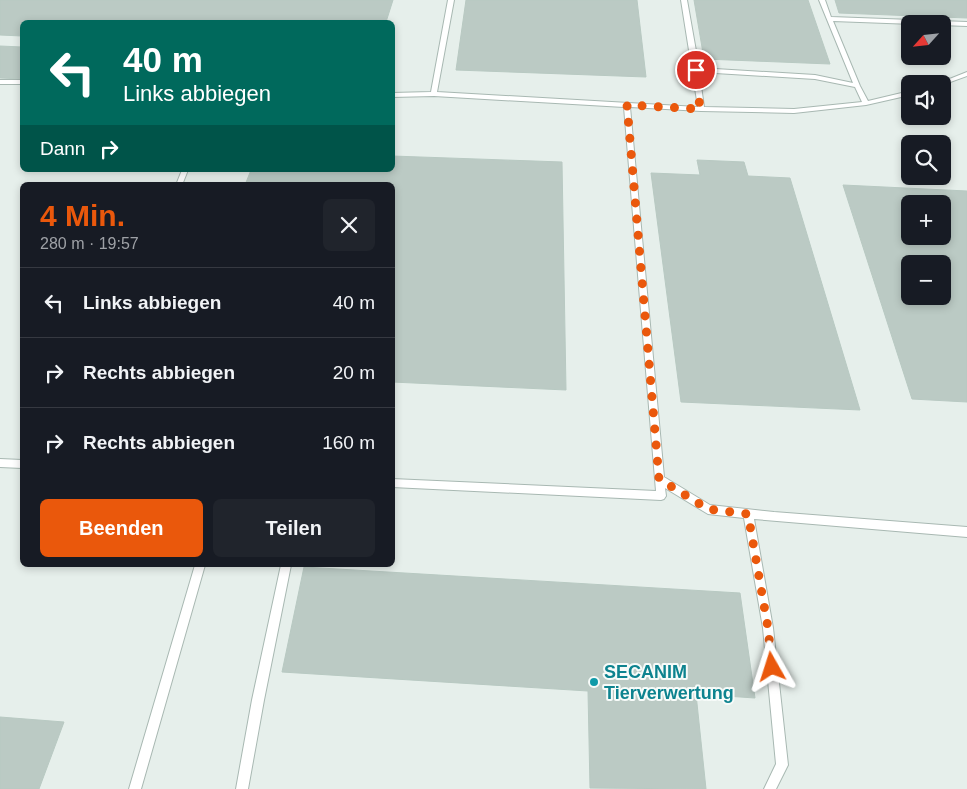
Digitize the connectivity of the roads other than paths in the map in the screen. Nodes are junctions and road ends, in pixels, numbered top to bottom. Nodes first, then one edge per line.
1 (450, 0) edge
2 (684, 0) edge
3 (822, 0) edge
4 (830, 19) junction
5 (967, 24) edge
6 (696, 70) junction
7 (967, 74) edge
8 (951, 80) edge
9 (0, 82) edge
10 (20, 82) edge
11 (856, 86) junction
12 (434, 94) junction
13 (395, 95) edge
14 (901, 95) edge
15 (866, 103) junction
16 (627, 105) junction
17 (700, 109) junction
18 (0, 463) edge
19 (20, 464) edge
20 (659, 479) junction
21 (395, 483) edge
22 (748, 514) junction
23 (967, 532) edge
24 (199, 567) edge
25 (286, 567) edge
26 (135, 789) edge
27 (242, 789) edge
28 (770, 789) edge

1 - 12 lane
2 - 6 lane
3 - 4 lane
4 - 5 lane
4 - 11 lane
6 - 11 lane
6 - 17 lane
7 - 8 lane
9 - 10 lane
11 - 15 lane
12 - 13 lane
12 - 16 lane
14 - 15 lane
15 - 17 lane
16 - 17 lane
16 - 20 lane
18 - 19 lane
20 - 21 lane
20 - 22 lane
22 - 23 lane
22 - 28 lane
24 - 26 lane
25 - 27 lane

